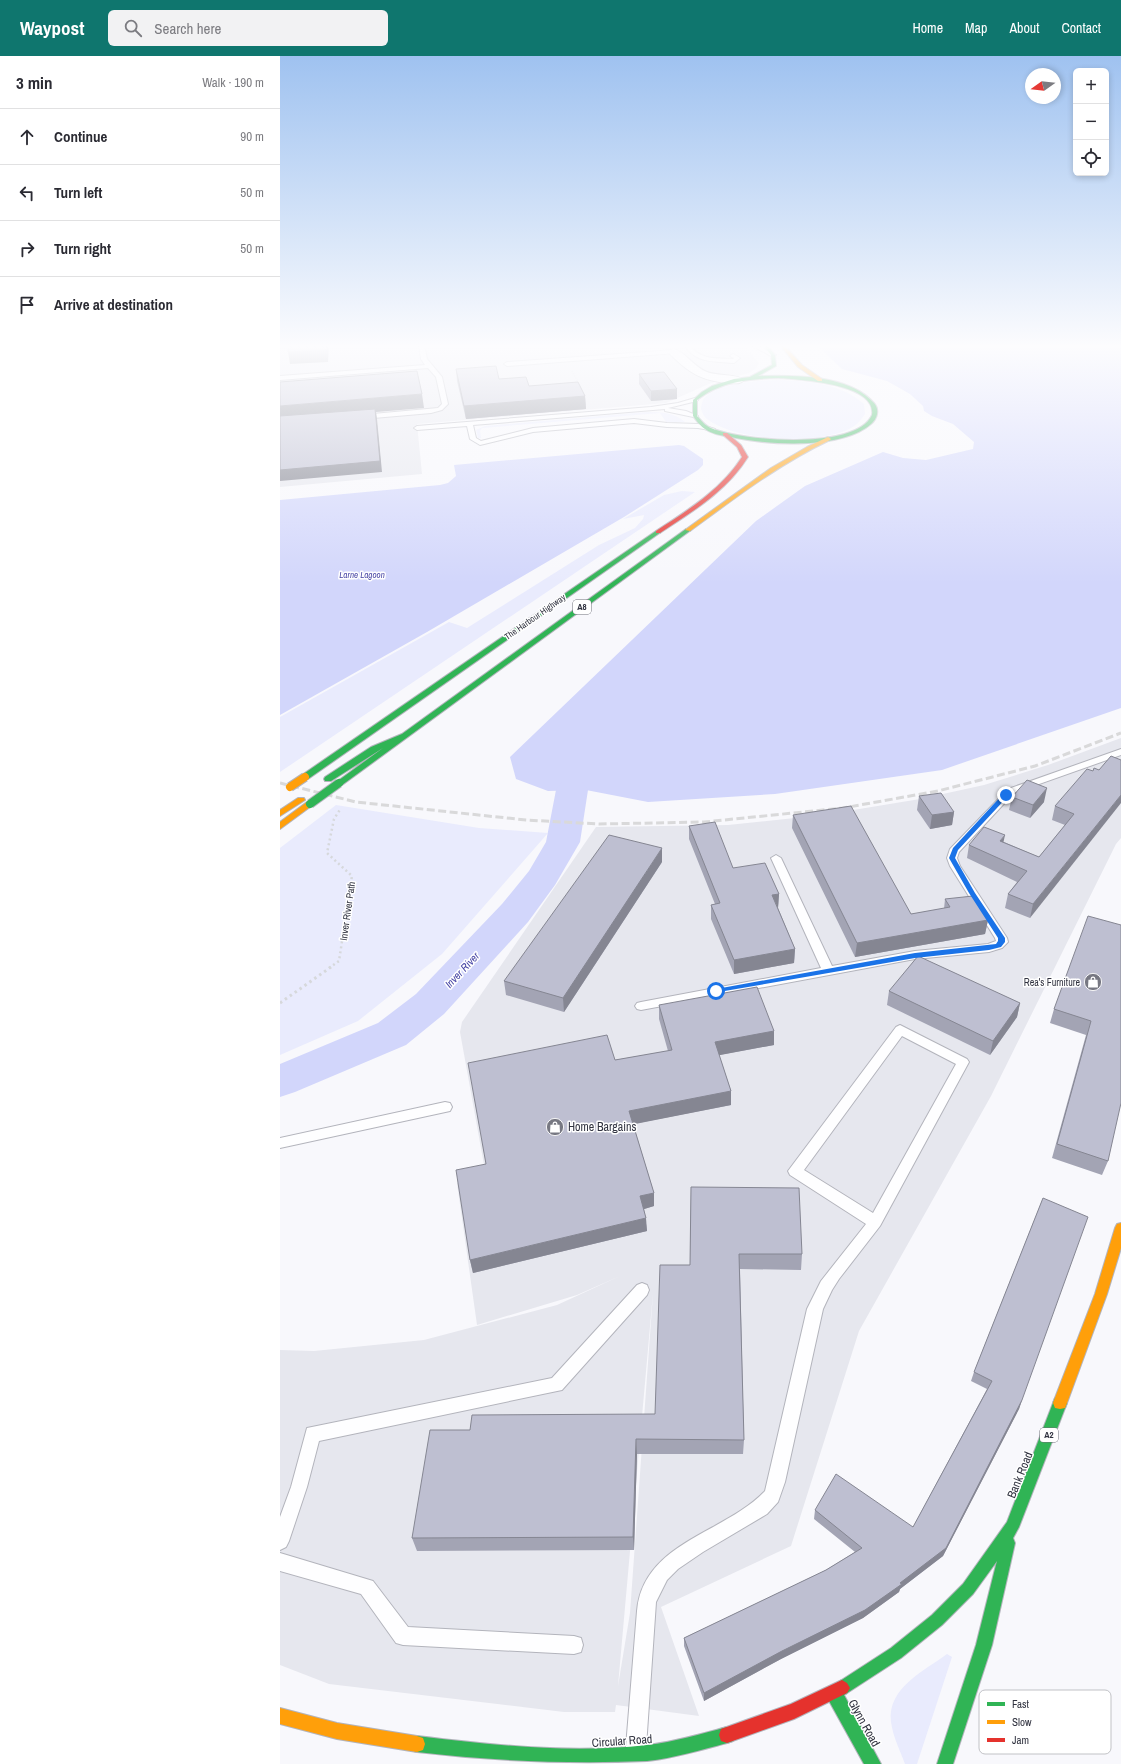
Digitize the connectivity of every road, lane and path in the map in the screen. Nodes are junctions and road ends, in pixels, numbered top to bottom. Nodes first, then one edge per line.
1 (470, 424) edge
2 (461, 425) edge
3 (591, 425) edge
4 (681, 425) edge
5 (703, 425) edge
6 (867, 425) edge
7 (417, 428) dead end
8 (712, 430) junction
9 (725, 434) junction
10 (828, 439) junction
11 (411, 731) junction
12 (1121, 752) edge
13 (328, 779) dead end
14 (280, 792) edge
15 (301, 800) dead end
16 (345, 803) dead end
17 (280, 814) edge
18 (280, 826) edge
19 (776, 858) dead end
20 (828, 971) junction
21 (280, 1003) edge
22 (641, 1006) dead end
23 (445, 1107) dead end
24 (280, 1143) edge
25 (875, 1222) junction
26 (1121, 1228) edge
27 (642, 1290) dead end
28 (1012, 1526) junction
29 (280, 1541) edge
30 (280, 1562) edge
31 (937, 1620) joint
32 (574, 1645) dead end
33 (834, 1693) junction
34 (280, 1716) edge
35 (635, 1754) junction
36 (873, 1764) edge
37 (945, 1764) edge

1 - 3 lane
2 - 7 lane
4 - 8 lane
5 - 8 main road, A8
6 - 10 main road, A8
8 - 9 main road, A8
9 - 10 main road, A8
9 - 14 main road, The Harbour Highway / A8, bridge
10 - 11 main road, A8
11 - 13 main road
11 - 18 main road, A8, bridge
12 - 20 lane
15 - 17 main road
16 - 21 path, Inver River Path
19 - 20 lane
20 - 22 lane
23 - 24 lane
25 - 25 lane
25 - 35 lane
26 - 28 main road, Bank Road / A2
27 - 29 lane
28 - 31 main road, Bank Road / A2
28 - 37 main road
30 - 32 lane
31 - 33 main road, Circular Road / A2
33 - 35 main road, Circular Road / A2
33 - 36 main road, Glynn Road
34 - 35 main road, Circular Road / A2

